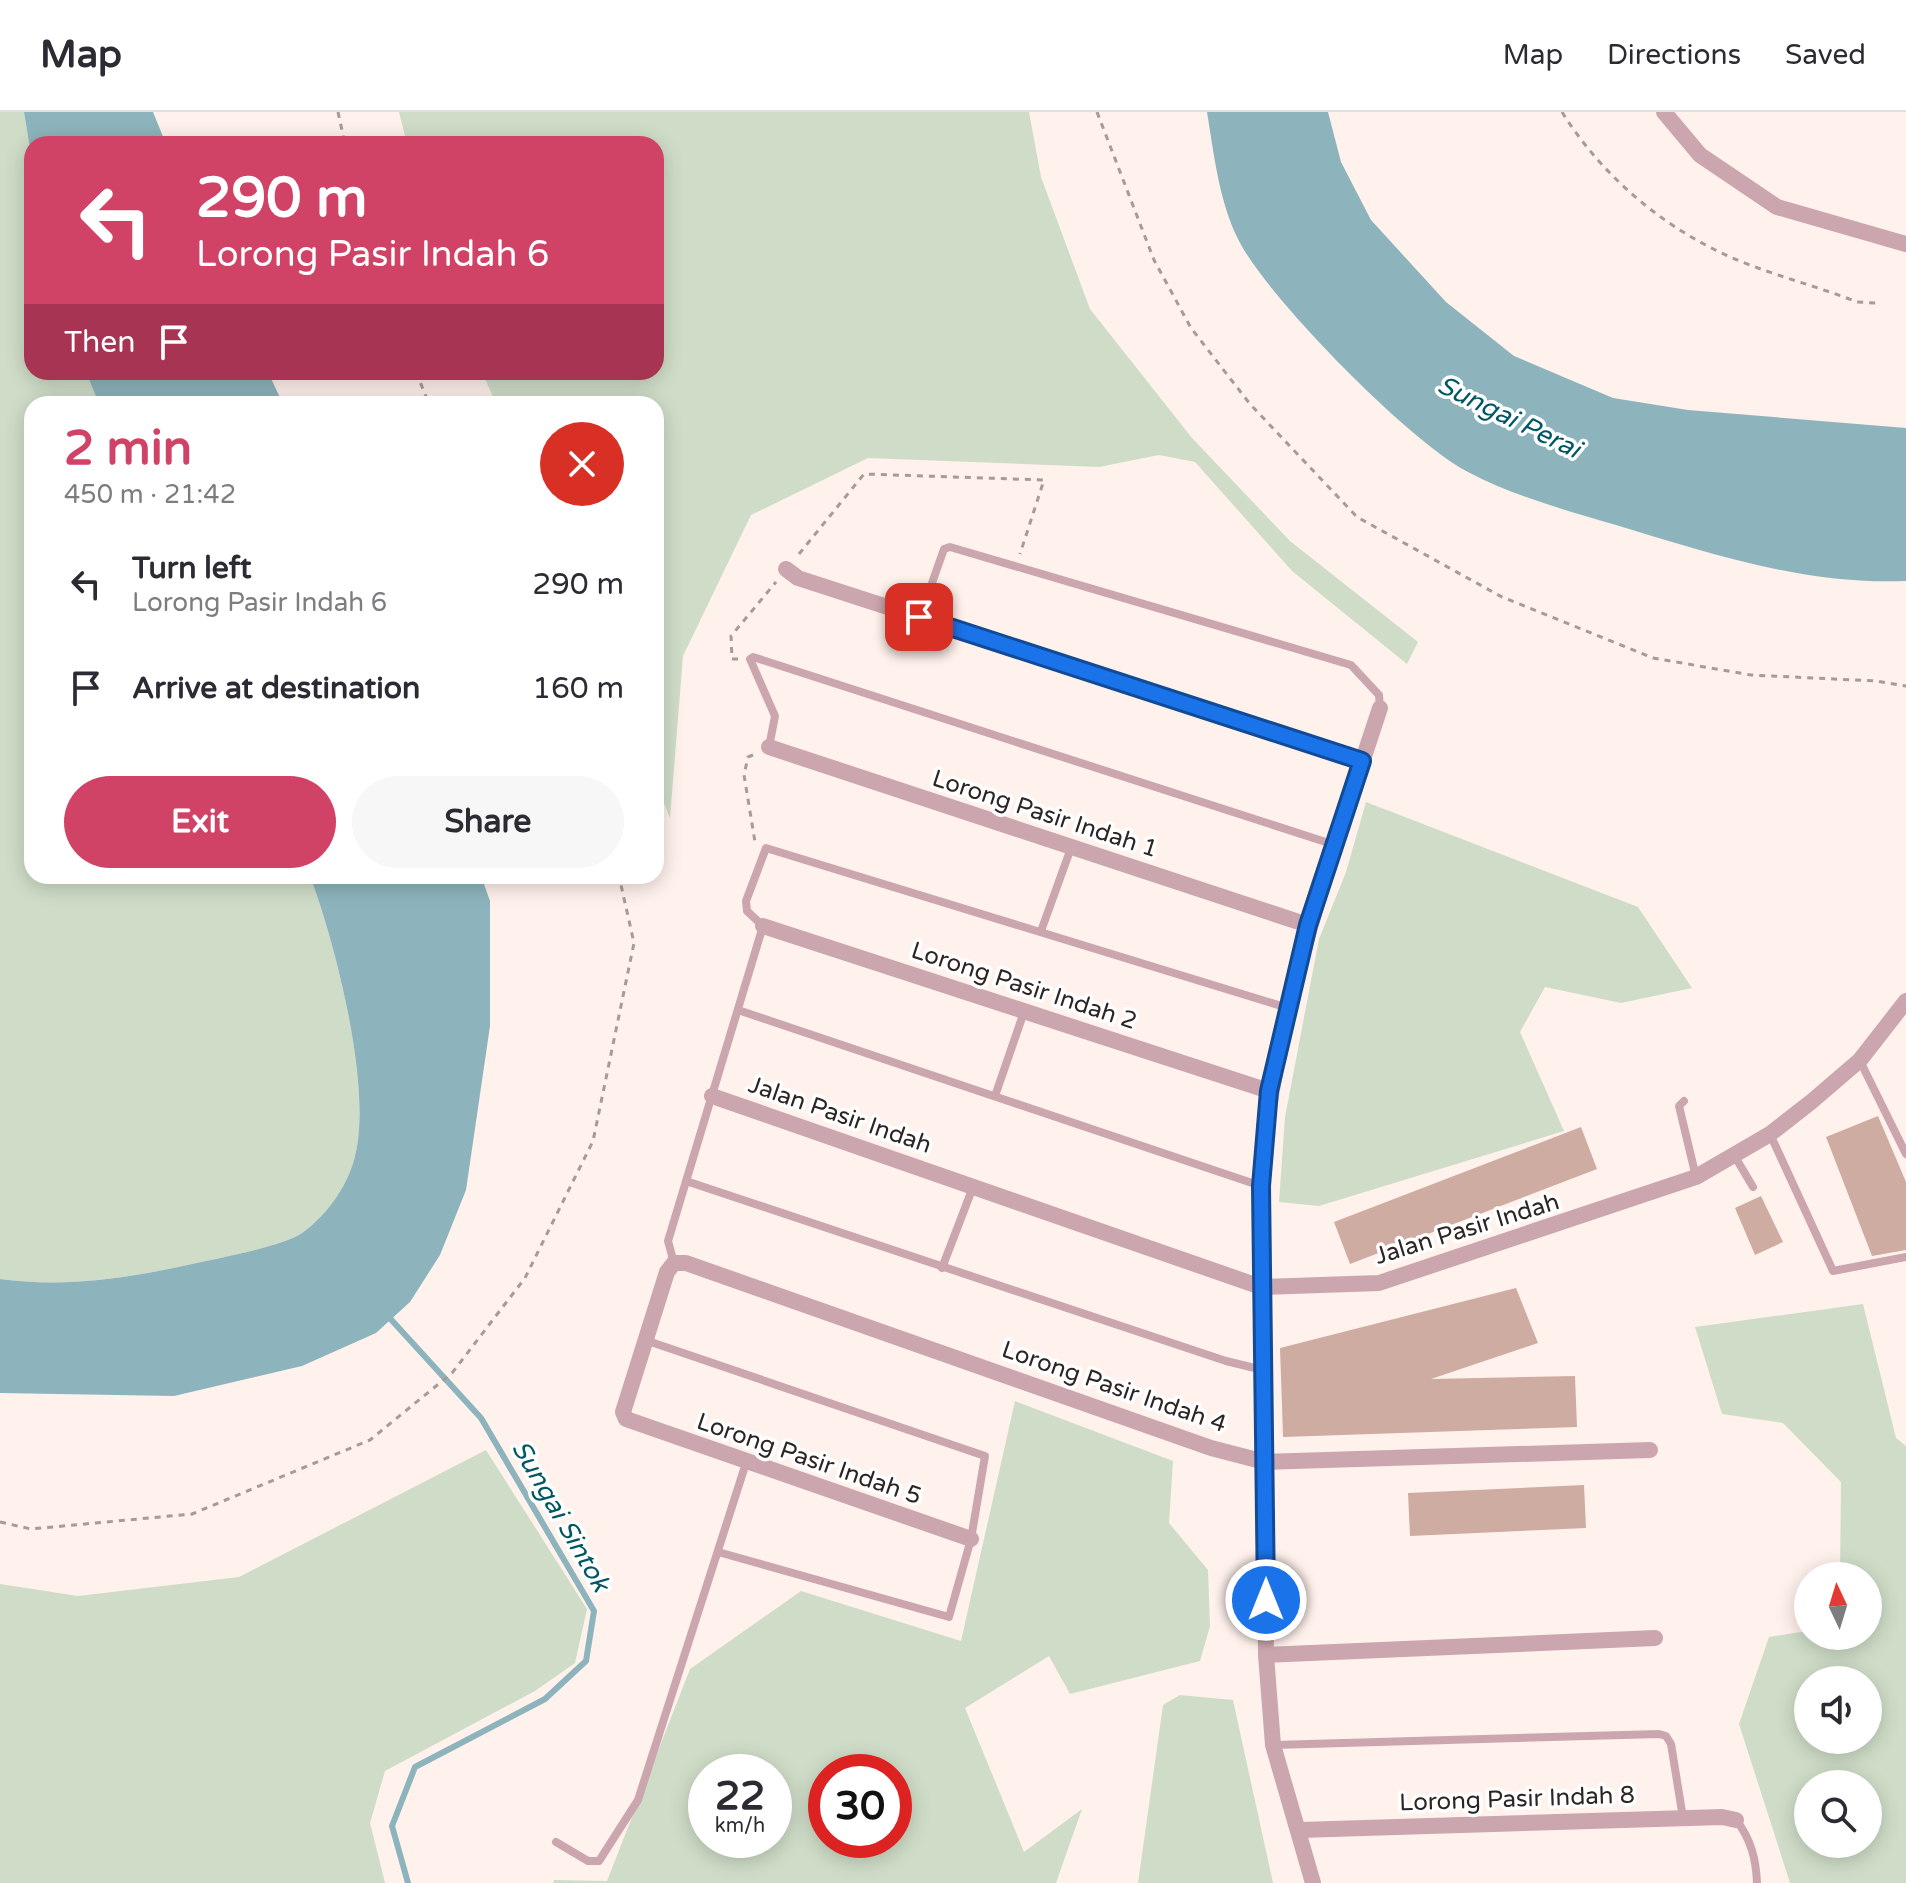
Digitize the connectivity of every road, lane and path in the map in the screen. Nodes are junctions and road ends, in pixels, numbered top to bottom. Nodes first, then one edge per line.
1 (338, 112) edge
2 (1097, 112) edge
3 (1562, 112) edge
4 (1664, 112) edge
5 (343, 136) edge
6 (1906, 244) edge
7 (1876, 303) dead end
8 (1016, 568) junction
9 (786, 569) junction
10 (919, 617) junction
11 (750, 659) junction
12 (1906, 686) edge
13 (1380, 708) joint
14 (769, 747) junction
15 (1362, 761) junction
16 (1335, 845) junction
17 (1071, 848) junction
18 (763, 851) junction
19 (621, 884) edge
20 (1308, 925) junction
21 (763, 926) junction
22 (1041, 931) junction
23 (1906, 1001) edge
24 (1288, 1008) junction
25 (738, 1010) junction
26 (1024, 1011) junction
27 (1860, 1060) junction
28 (1269, 1091) junction
29 (712, 1096) junction
30 (995, 1096) junction
31 (1684, 1101) dead end
32 (1770, 1134) junction
33 (1733, 1154) junction
34 (1906, 1154) edge
35 (1696, 1177) junction
36 (686, 1181) junction
37 (1261, 1186) junction
38 (973, 1187) junction
39 (1753, 1187) dead end
40 (1906, 1257) edge
41 (674, 1263) junction
42 (942, 1268) junction
43 (1261, 1287) junction
44 (645, 1340) junction
45 (1263, 1370) junction
46 (1650, 1450) dead end
47 (1265, 1462) junction
48 (746, 1463) junction
49 (0, 1522) edge
50 (971, 1539) junction
51 (718, 1552) junction
52 (1655, 1638) dead end
53 (1266, 1655) junction
54 (1273, 1745) junction
55 (1683, 1818) junction
56 (1736, 1820) joint
57 (1300, 1830) junction
58 (556, 1842) dead end
59 (1313, 1883) edge
60 (1757, 1883) edge

1 - 5 path
2 - 12 path
3 - 7 path
4 - 6 street
8 - 9 path
8 - 10 lane
8 - 13 lane
9 - 10 street
9 - 11 path
10 - 15 street
11 - 14 lane
11 - 16 lane
13 - 15 street
14 - 17 street, Lorong Pasir Indah 1
14 - 18 path
15 - 16 street
16 - 20 street
17 - 20 street, Lorong Pasir Indah 1
17 - 22 lane
18 - 21 lane
18 - 22 lane
19 - 49 path
20 - 24 street
21 - 25 lane
21 - 26 street, Lorong Pasir Indah 2
22 - 24 lane
23 - 27 street, Jalan Pasir Indah
24 - 28 street
25 - 29 lane
25 - 30 lane
26 - 28 street, Lorong Pasir Indah 2
26 - 30 lane
27 - 32 street, Jalan Pasir Indah
27 - 34 lane
28 - 37 street
29 - 36 lane
29 - 38 street, Jalan Pasir Indah
30 - 37 lane
31 - 35 lane
32 - 33 street, Jalan Pasir Indah
32 - 40 lane
33 - 35 street, Jalan Pasir Indah
33 - 39 lane
35 - 43 street, Jalan Pasir Indah
36 - 41 lane
36 - 42 lane
37 - 43 street
38 - 42 lane
38 - 43 street, Jalan Pasir Indah
41 - 44 street
41 - 47 street, Lorong Pasir Indah 4
42 - 45 lane
43 - 45 street
44 - 48 street, Lorong Pasir Indah 5
44 - 50 lane
45 - 47 street
46 - 47 street, Lorong Pasir Indah 4
47 - 53 street
48 - 50 street, Lorong Pasir Indah 5
48 - 51 lane
50 - 51 lane
51 - 58 lane
52 - 53 street
53 - 54 street
54 - 55 lane
54 - 57 street
55 - 56 street, Lorong Pasir Indah 8
55 - 57 street, Lorong Pasir Indah 8
56 - 60 lane
57 - 59 street

